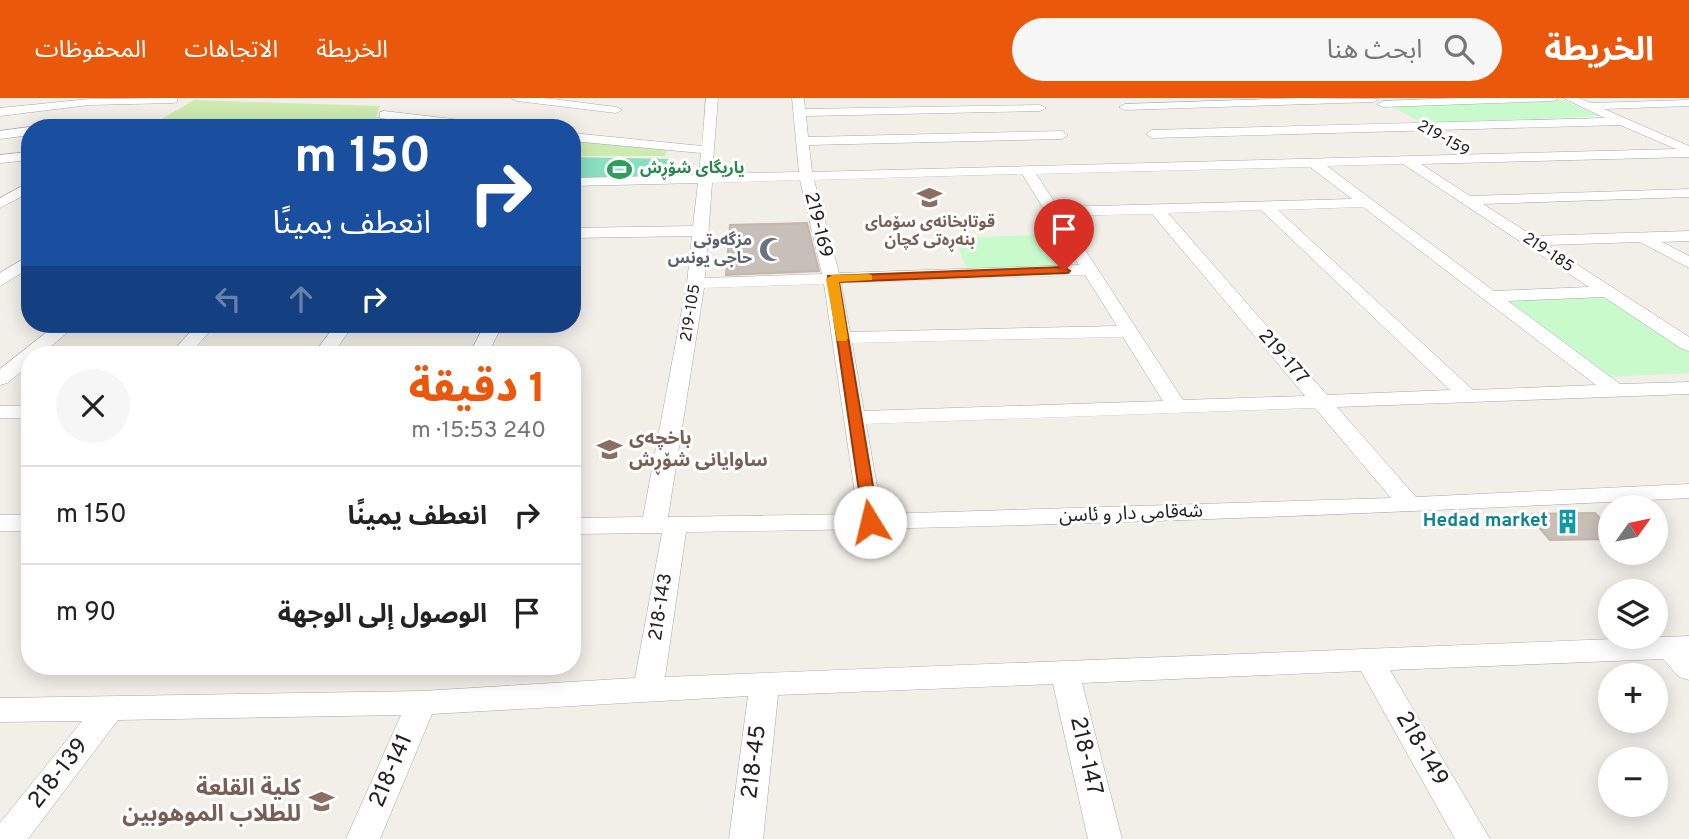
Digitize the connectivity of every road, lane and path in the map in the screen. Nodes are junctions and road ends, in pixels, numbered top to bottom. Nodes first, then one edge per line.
1 (517, 98) edge
2 (712, 98) edge
3 (798, 98) edge
4 (1553, 98) edge
5 (1569, 98) edge
6 (175, 99) edge
7 (1282, 100) edge
8 (1376, 100) edge
9 (1199, 101) edge
10 (26, 103) edge
11 (1687, 104) edge
12 (395, 106) dead end
13 (1588, 106) junction
14 (0, 112) edge
15 (799, 113) junction
16 (1134, 116) edge
17 (142, 119) edge
18 (418, 119) edge
19 (612, 120) edge
20 (1622, 121) junction
21 (1054, 126) edge
22 (1421, 126) junction
23 (21, 132) edge
24 (581, 133) edge
25 (0, 135) edge
26 (802, 141) junction
27 (708, 150) junction
28 (1689, 152) edge
29 (21, 157) edge
30 (0, 159) edge
31 (1478, 159) junction
32 (1407, 161) junction
33 (1315, 163) junction
34 (1184, 167) junction
35 (1087, 170) junction
36 (1027, 171) junction
37 (806, 177) junction
38 (21, 180) edge
39 (704, 180) junction
40 (11, 181) dead end
41 (581, 183) edge
42 (21, 191) edge
43 (1689, 193) edge
44 (1467, 200) junction
45 (1367, 203) junction
46 (0, 204) edge
47 (1265, 206) junction
48 (1156, 209) junction
49 (1053, 212) junction
50 (700, 231) junction
51 (581, 233) edge
52 (1689, 236) edge
53 (1644, 238) junction
54 (1531, 241) junction
55 (1689, 262) edge
56 (21, 266) edge
57 (1090, 270) junction
58 (832, 279) junction
59 (0, 281) edge
60 (696, 283) junction
61 (1606, 292) junction
62 (1491, 296) junction
63 (1130, 331) junction
64 (57, 333) edge
65 (199, 333) edge
66 (842, 338) junction
67 (1689, 345) edge
68 (41, 346) edge
69 (187, 346) edge
70 (21, 362) edge
71 (0, 379) edge
72 (1689, 388) edge
73 (1615, 390) junction
74 (1468, 396) junction
75 (1321, 401) junction
76 (1177, 406) junction
77 (0, 412) edge
78 (21, 412) edge
79 (854, 418) junction
80 (1689, 491) edge
81 (1410, 505) junction
82 (870, 522) junction
83 (0, 523) edge
84 (21, 523) edge
85 (581, 526) edge
86 (664, 526) junction
87 (1683, 655) edge
88 (1369, 659) junction
89 (1065, 672) junction
90 (764, 685) junction
91 (648, 689) junction
92 (422, 703) junction
93 (110, 708) junction
94 (0, 710) edge
95 (8, 839) edge
96 (363, 839) edge
97 (746, 839) edge
98 (1105, 839) edge
99 (1473, 839) edge

1 - 19 street
2 - 27 street, 219-105
3 - 15 street, 219-169
4 - 8 street
5 - 13 street
6 - 10 street
6 - 17 street
7 - 8 street
7 - 9 street
8 - 22 street, 219-159
9 - 16 street
10 - 14 street
11 - 13 street
12 - 18 street
13 - 20 street
15 - 21 street
15 - 26 street, 219-169
16 - 22 street
16 - 34 street
19 - 24 street
19 - 27 street
20 - 22 street
20 - 28 street
21 - 26 street
21 - 35 street
22 - 31 street, 219-159
23 - 25 street
26 - 37 street, 219-169
27 - 39 street, 219-105
28 - 31 street
29 - 30 street
31 - 32 street
32 - 33 street
32 - 44 street, 219-185
33 - 34 street
33 - 45 street
34 - 35 street
35 - 36 street
36 - 37 street
36 - 49 street
37 - 39 street
37 - 58 street, 219-169
38 - 40 street
39 - 41 street
39 - 50 street, 219-105
42 - 46 street
43 - 44 street
44 - 54 street, 219-185
45 - 47 street
45 - 62 street
47 - 48 street
47 - 74 street
48 - 49 street
48 - 75 street, 219-177
49 - 57 street
50 - 51 street
50 - 60 street, 219-105
52 - 53 street
53 - 54 street
53 - 55 street
54 - 61 street, 219-185
56 - 59 street
57 - 58 street
57 - 63 street
58 - 60 street
58 - 66 street, 219-169
60 - 86 street, 219-105
61 - 62 street
61 - 67 street, 219-185
62 - 73 street
63 - 66 street
63 - 76 street
64 - 68 street
65 - 69 street
66 - 79 street, 219-169
70 - 71 street
72 - 73 street
73 - 74 street
74 - 75 street
75 - 76 street
75 - 81 street, 219-177
76 - 79 street
77 - 78 street
79 - 82 street, 219-169
80 - 81 street, شەقامی دار و ئاسن
81 - 82 street, شەقامی دار و ئاسن
82 - 86 street, شەقامی دار و ئاسن
83 - 84 street
85 - 86 street, شەقامی دار و ئاسن
86 - 91 street, 218-143
87 - 88 street
88 - 89 street
88 - 99 street, 218-149
89 - 90 street
89 - 98 street, 218-147
90 - 91 street
90 - 97 street, 218-45
91 - 92 street
92 - 93 street
92 - 96 street, 218-141
93 - 94 street
93 - 95 street, 218-139

